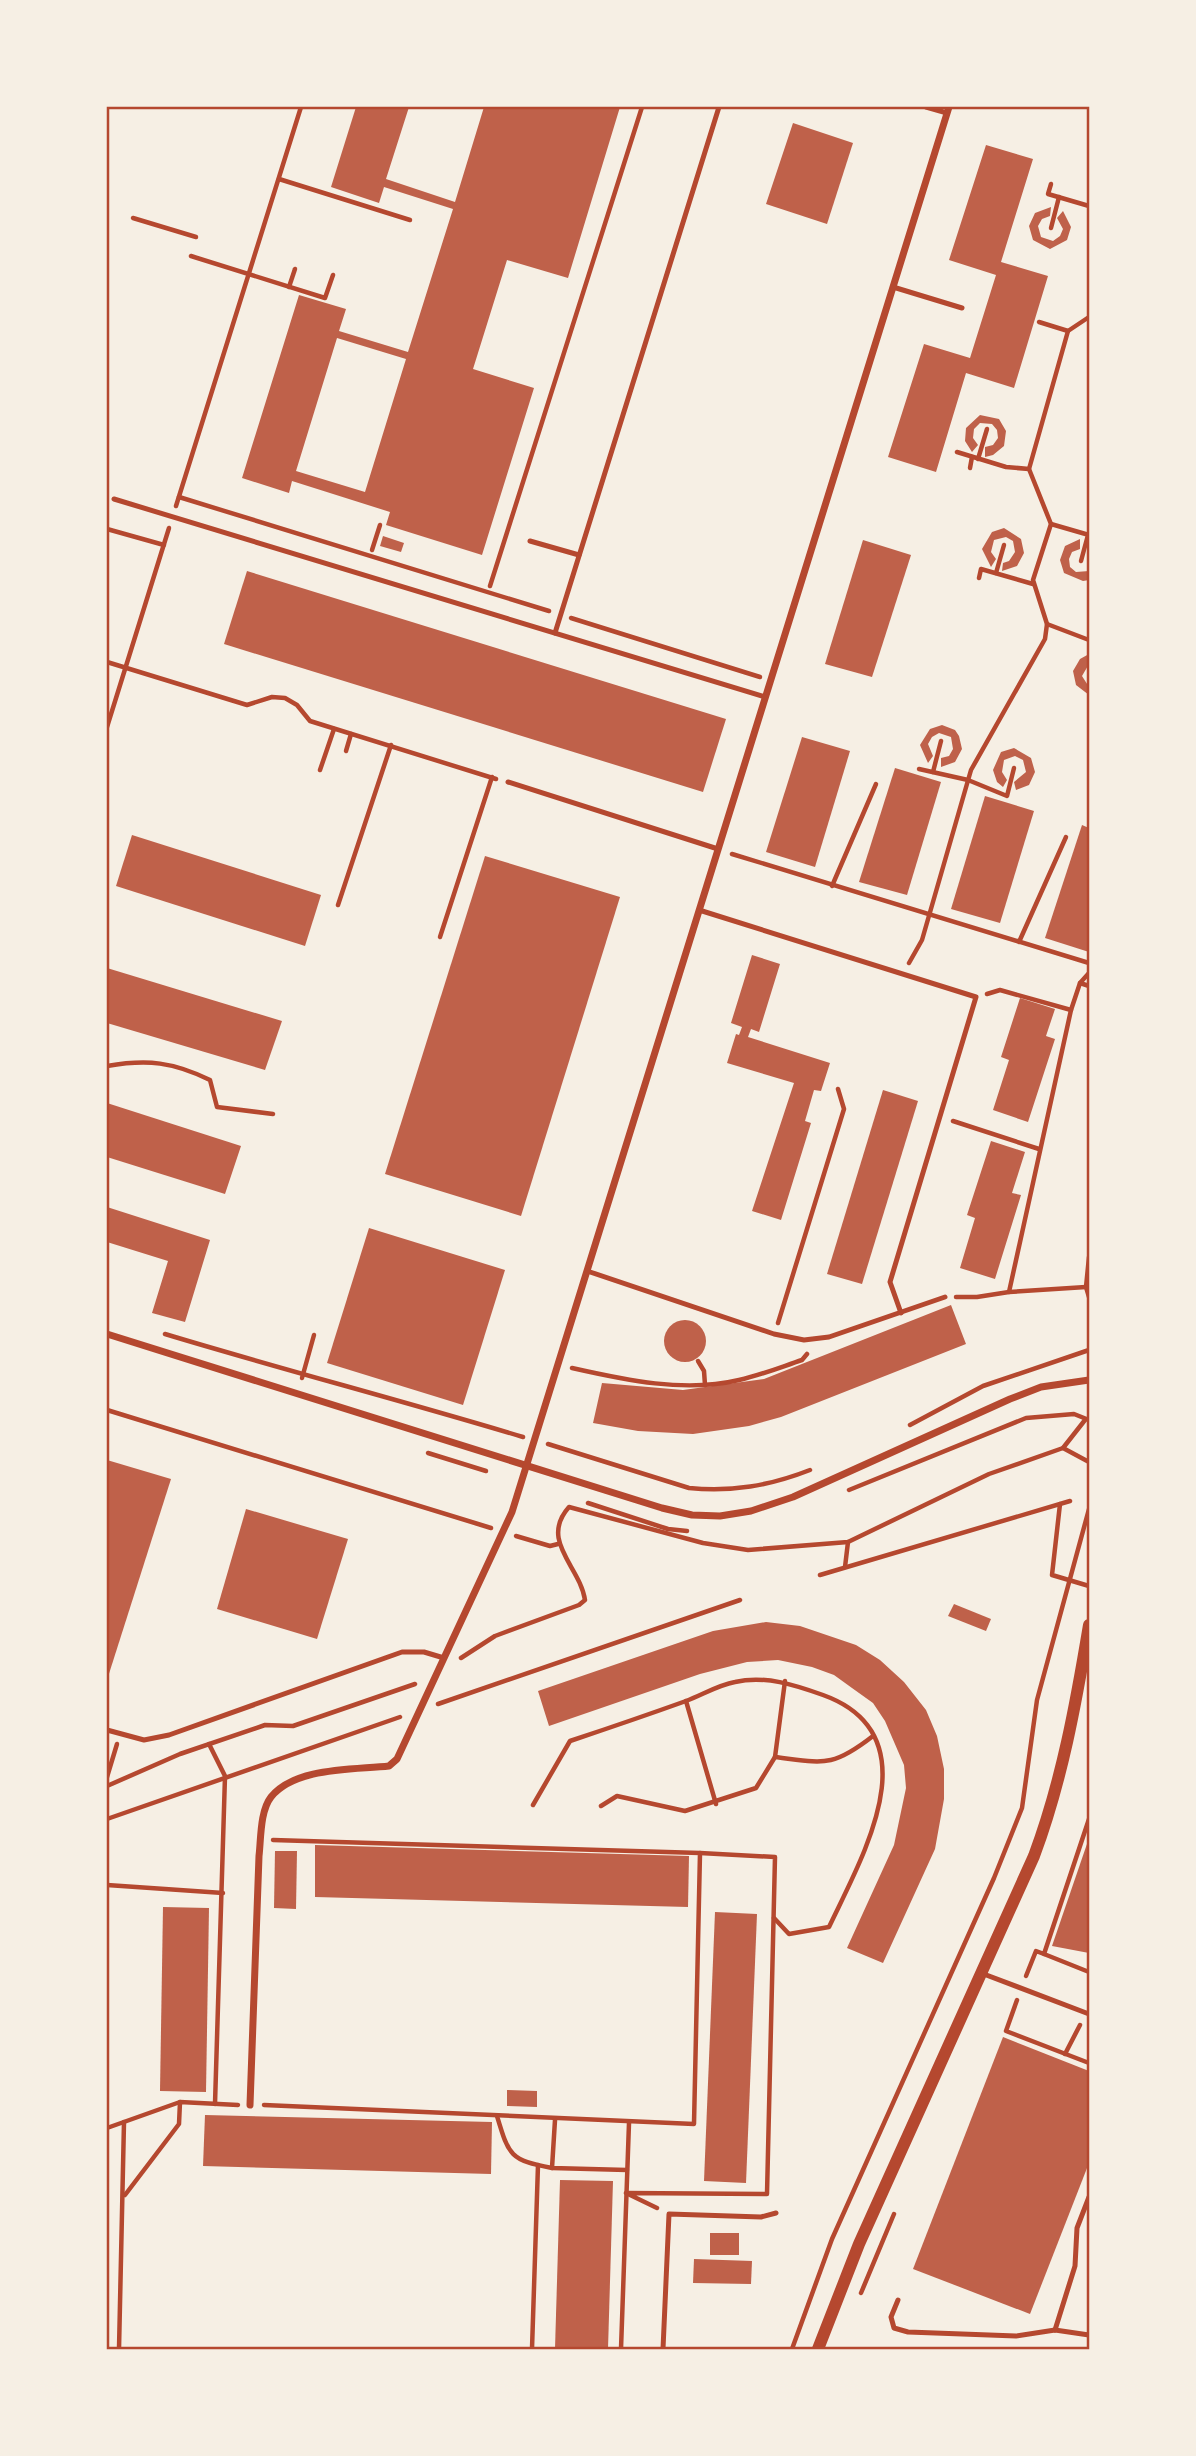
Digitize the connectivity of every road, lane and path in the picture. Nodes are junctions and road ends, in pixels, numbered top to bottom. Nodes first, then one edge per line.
1 (301, 107) edge
2 (642, 107) edge
3 (719, 107) edge
4 (926, 107) edge
5 (948, 110) edge
6 (279, 179) junction
7 (1051, 184) dead end
8 (1059, 197) junction
9 (1089, 206) edge
10 (133, 218) dead end
11 (410, 220) dead end
12 (1051, 228) dead end
13 (196, 237) dead end
14 (191, 256) dead end
15 (295, 269) dead end
16 (250, 274) junction
17 (332, 275) dead end
18 (289, 287) junction
19 (893, 287) junction
20 (962, 308) dead end
21 (1088, 320) edge
22 (1039, 322) dead end
23 (1068, 331) junction
24 (987, 429) dead end
25 (957, 452) dead end
26 (975, 458) junction
27 (970, 468) dead end
28 (1029, 469) junction
29 (179, 497) junction
30 (114, 499) dead end
31 (173, 516) junction
32 (1051, 524) junction
33 (380, 525) dead end
34 (107, 529) edge
35 (1089, 535) edge
36 (530, 541) dead end
37 (164, 545) junction
38 (1004, 545) dead end
39 (372, 550) dead end
40 (579, 555) junction
41 (1081, 561) dead end
42 (996, 573) junction
43 (979, 578) dead end
44 (1034, 584) junction
45 (490, 586) dead end
46 (560, 615) junction
47 (1047, 624) junction
48 (555, 633) junction
49 (1089, 640) edge
50 (107, 662) edge
51 (126, 668) junction
52 (771, 680) junction
53 (765, 697) junction
54 (107, 727) edge
55 (334, 729) junction
56 (351, 734) junction
57 (941, 741) dead end
58 (391, 745) junction
59 (346, 751) dead end
60 (1014, 768) dead end
61 (919, 769) dead end
62 (320, 770) dead end
63 (933, 772) junction
64 (492, 777) junction
65 (968, 780) junction
66 (508, 782) joint
67 (876, 784) dead end
68 (1066, 837) dead end
69 (718, 849) junction
70 (831, 886) junction
71 (338, 905) dead end
72 (699, 910) junction
73 (929, 915) junction
74 (440, 937) dead end
75 (1019, 942) junction
76 (1089, 963) edge
77 (1089, 973) edge
78 (908, 975) junction
79 (1080, 983) junction
80 (1089, 986) edge
81 (976, 997) junction
82 (1071, 1010) junction
83 (107, 1066) edge
84 (838, 1089) dead end
85 (273, 1114) dead end
86 (940, 1117) junction
87 (1039, 1149) junction
88 (1089, 1257) edge
89 (587, 1271) junction
90 (1086, 1287) junction
91 (1009, 1292) junction
92 (945, 1297) joint
93 (1089, 1297) edge
94 (901, 1313) junction
95 (160, 1333) dead end
96 (107, 1334) edge
97 (774, 1334) junction
98 (314, 1335) dead end
99 (818, 1338) junction
100 (1089, 1350) edge
101 (698, 1361) dead end
102 (557, 1365) junction
103 (302, 1376) junction
104 (1089, 1380) edge
105 (705, 1385) junction
106 (297, 1393) junction
107 (107, 1409) edge
108 (1087, 1420) edge
109 (899, 1432) dead end
110 (535, 1440) junction
111 (1063, 1448) junction
112 (417, 1449) dead end
113 (1089, 1462) edge
114 (527, 1466) junction
115 (818, 1467) dead end
116 (522, 1482) junction
117 (842, 1493) dead end
118 (575, 1499) dead end
119 (1070, 1501) dead end
120 (1060, 1504) junction
121 (1089, 1509) edge
122 (505, 1532) junction
123 (696, 1532) dead end
124 (848, 1542) junction
125 (558, 1544) junction
126 (845, 1567) junction
127 (820, 1575) dead end
128 (1070, 1580) junction
129 (1089, 1586) edge
130 (740, 1600) dead end
131 (1089, 1625) edge
132 (444, 1658) junction
133 (436, 1677) junction
134 (785, 1681) junction
135 (687, 1701) junction
136 (422, 1709) junction
137 (107, 1730) edge
138 (121, 1734) junction
139 (873, 1736) junction
140 (209, 1744) junction
141 (775, 1757) junction
142 (225, 1776) junction
143 (107, 1777) edge
144 (107, 1786) edge
145 (533, 1804) dead end
146 (716, 1804) junction
147 (601, 1806) dead end
148 (107, 1819) edge
149 (1089, 1819) edge
150 (261, 1840) junction
151 (700, 1853) junction
152 (107, 1885) edge
153 (223, 1893) junction
154 (774, 1918) junction
155 (1044, 1954) junction
156 (1089, 1972) edge
157 (980, 1973) junction
158 (1022, 1987) junction
159 (1087, 2014) edge
160 (1065, 2054) junction
161 (1089, 2063) edge
162 (180, 2102) junction
163 (215, 2104) junction
164 (250, 2105) junction
165 (497, 2116) junction
166 (555, 2120) junction
167 (124, 2122) junction
168 (629, 2123) junction
169 (107, 2128) edge
170 (538, 2165) junction
171 (552, 2168) junction
172 (627, 2170) junction
173 (626, 2193) junction
174 (124, 2197) junction
175 (1089, 2197) edge
176 (776, 2213) dead end
177 (669, 2214) junction
178 (898, 2300) dead end
179 (1055, 2330) junction
180 (828, 2331) junction
181 (1089, 2335) edge
182 (119, 2349) edge
183 (532, 2349) edge
184 (621, 2349) edge
185 (663, 2349) edge
186 (792, 2349) edge
187 (818, 2349) edge
188 (824, 2349) edge

1 - 6 path
2 - 45 path
3 - 40 lane
4 - 5 lane
5 - 19 street
6 - 11 path
6 - 16 path
7 - 8 path
8 - 9 path
8 - 12 path
10 - 13 path
14 - 16 path
15 - 18 path
16 - 18 path
16 - 29 path
17 - 18 path
19 - 20 lane
19 - 52 street
21 - 23 path
22 - 23 path
23 - 28 path
24 - 26 path
25 - 26 path
26 - 27 path
26 - 28 path
28 - 32 path
29 - 31 path
29 - 46 path
30 - 31 lane
31 - 37 path
31 - 48 lane
32 - 35 path
32 - 44 path
33 - 39 path
34 - 37 path
35 - 41 path
36 - 40 lane
37 - 51 path
38 - 42 path
40 - 46 lane
42 - 43 path
42 - 44 path
44 - 47 path
46 - 48 lane
46 - 52 path
47 - 49 path
47 - 65 path
48 - 53 lane
50 - 51 path
51 - 54 path
51 - 55 path
52 - 53 street
53 - 69 street
55 - 56 path
55 - 62 path
56 - 58 path
56 - 59 path
57 - 63 path
58 - 64 path
58 - 71 path
60 - 65 path
61 - 63 path
63 - 65 path
64 - 66 path
64 - 74 path
65 - 73 path
66 - 69 lane
67 - 70 path
68 - 75 path
69 - 70 path
69 - 72 street
70 - 73 path
72 - 78 lane
72 - 89 street
73 - 75 path
73 - 78 path
75 - 76 path
77 - 79 path
78 - 81 lane
79 - 80 path
79 - 82 path
81 - 82 path
81 - 86 lane
82 - 87 path
83 - 85 path
84 - 97 path
86 - 87 path
86 - 94 lane
87 - 91 path
88 - 90 path
89 - 97 lane
89 - 102 street
90 - 91 path
90 - 93 path
91 - 92 path
92 - 94 lane
94 - 99 lane
95 - 103 path
96 - 106 street
97 - 99 lane
98 - 103 path
99 - 105 path
100 - 109 path
101 - 105 path
102 - 105 path
102 - 110 street
103 - 106 path
103 - 110 path
104 - 114 street
106 - 114 street
107 - 122 path
108 - 111 path
108 - 117 path
110 - 114 street
110 - 115 path
111 - 113 path
111 - 124 path
112 - 116 path
114 - 116 street
116 - 122 street
118 - 123 path
119 - 120 path
120 - 126 path
120 - 128 path
121 - 128 path
122 - 125 path
122 - 132 street
124 - 125 path
124 - 126 path
125 - 133 path
126 - 127 path
128 - 129 path
128 - 186 path
130 - 136 path
131 - 157 street
132 - 133 street
132 - 138 lane
133 - 136 street
133 - 140 path
134 - 135 path
134 - 139 path
134 - 141 path
135 - 145 path
135 - 146 path
136 - 142 path
136 - 150 street
137 - 138 lane
138 - 143 path
139 - 141 path
139 - 154 path
140 - 142 path
140 - 144 path
141 - 146 path
142 - 148 path
142 - 153 path
146 - 147 path
149 - 155 path
150 - 151 path
150 - 164 street
151 - 154 path
151 - 168 path
152 - 153 path
153 - 163 path
154 - 173 path
155 - 156 path
155 - 158 path
157 - 158 lane
157 - 180 street
158 - 159 lane
158 - 160 path
159 - 160 path
160 - 161 path
162 - 163 path
162 - 167 path
162 - 174 path
163 - 164 path
164 - 165 path
165 - 166 path
165 - 170 path
166 - 168 path
166 - 171 path
167 - 169 path
167 - 174 path
168 - 172 path
170 - 171 path
170 - 183 path
171 - 172 path
172 - 173 path
173 - 177 path
173 - 184 path
174 - 182 path
175 - 179 lane
176 - 177 lane
177 - 185 lane
178 - 179 lane
179 - 181 lane
180 - 187 street
180 - 188 street

